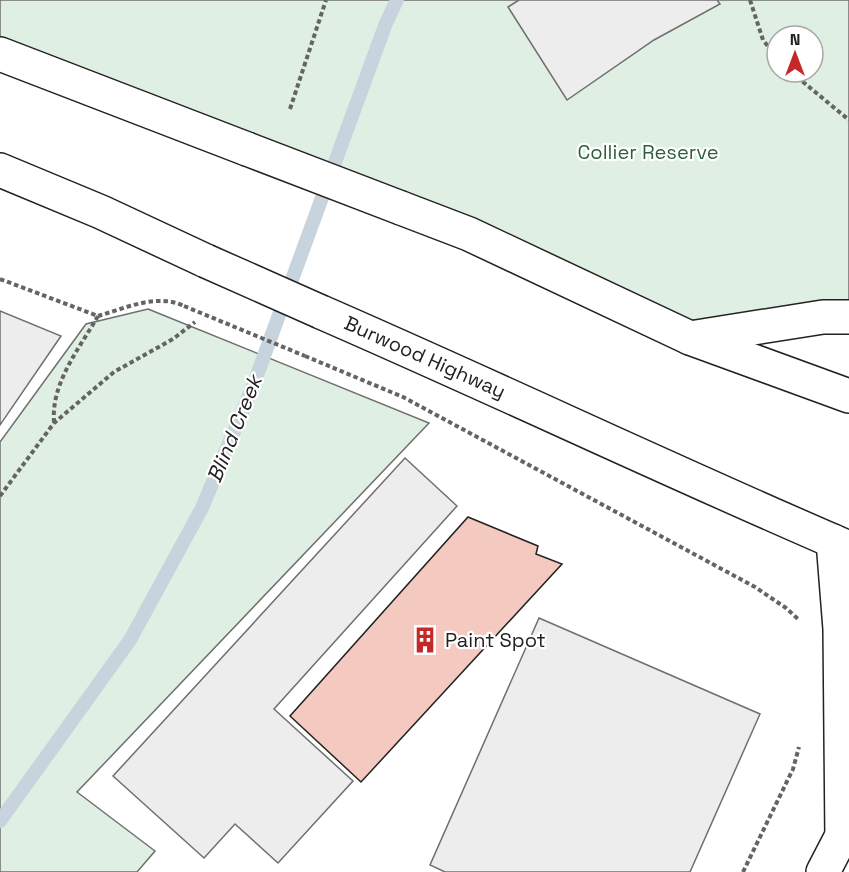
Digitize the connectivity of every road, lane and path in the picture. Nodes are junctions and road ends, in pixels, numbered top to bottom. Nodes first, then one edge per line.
1 (326, 0) edge
2 (750, 0) edge
3 (765, 43) edge
4 (0, 54) edge
5 (806, 84) edge
6 (290, 109) dead end
7 (849, 120) edge
8 (0, 170) edge
9 (0, 279) edge
10 (98, 316) junction
11 (849, 317) edge
12 (195, 322) dead end
13 (690, 338) junction
14 (849, 396) edge
15 (54, 423) junction
16 (0, 496) edge
17 (841, 544) edge
18 (801, 622) dead end
19 (801, 738) dead end
20 (845, 831) edge
21 (743, 872) edge
22 (823, 872) edge

1 - 6 path
2 - 3 path
4 - 13 main road, bridge
5 - 7 path
8 - 17 main road, Burwood Highway, bridge
9 - 10 path
10 - 15 path
10 - 18 path, bridge
11 - 13 main road
12 - 15 path
13 - 14 main road
15 - 16 path
17 - 20 main road
19 - 21 path
20 - 22 main road

